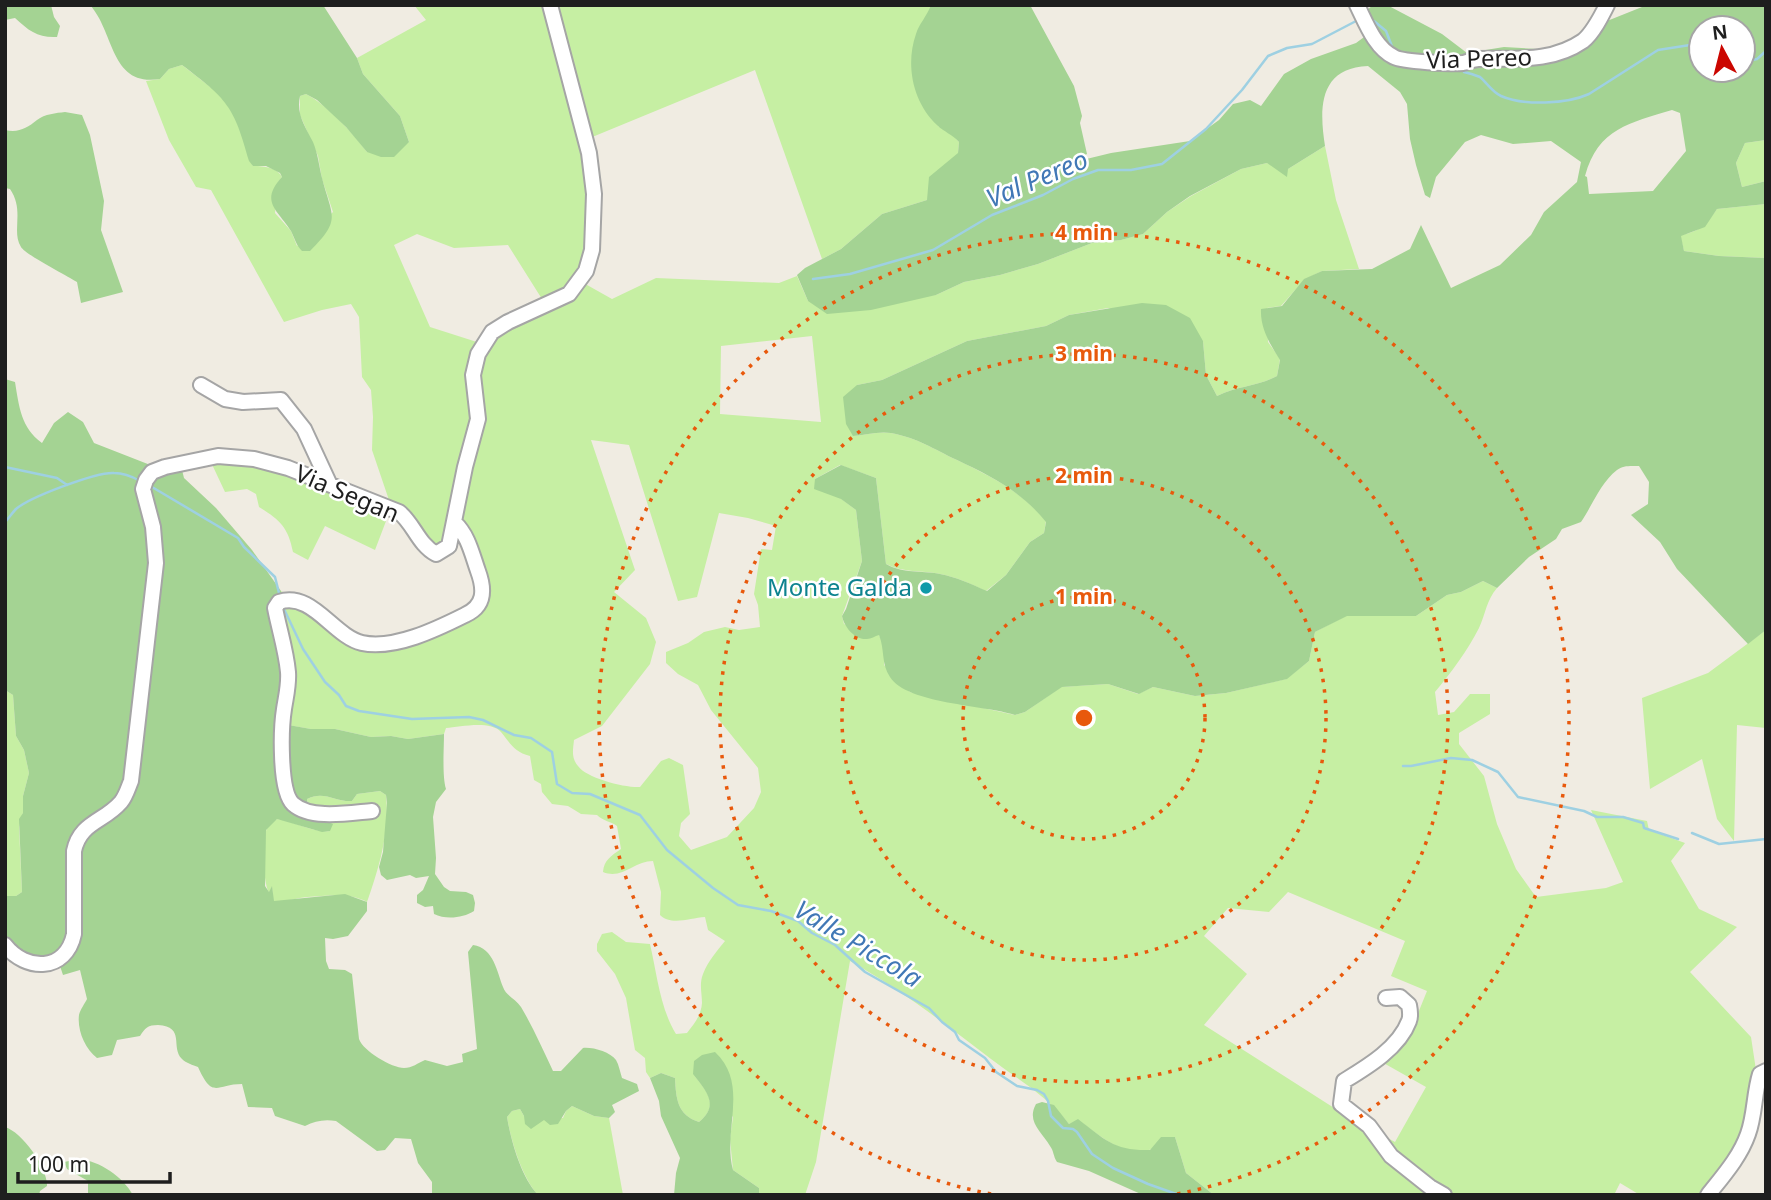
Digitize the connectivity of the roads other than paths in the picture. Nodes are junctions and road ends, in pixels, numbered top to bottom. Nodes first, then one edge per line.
1 (550, 5) edge
2 (1357, 5) edge
3 (1607, 5) edge
4 (201, 385) dead end
5 (329, 483) junction
6 (455, 523) junction
7 (372, 811) dead end
8 (5, 945) edge
9 (1386, 998) dead end
10 (1766, 1071) edge
11 (1444, 1195) edge
12 (1709, 1195) edge

1 - 6 street, Via Segan
2 - 3 street, Via Pereo
4 - 5 street
5 - 6 street, Via Segan
5 - 8 street, Via Segan
6 - 7 street
9 - 11 street
10 - 12 street

